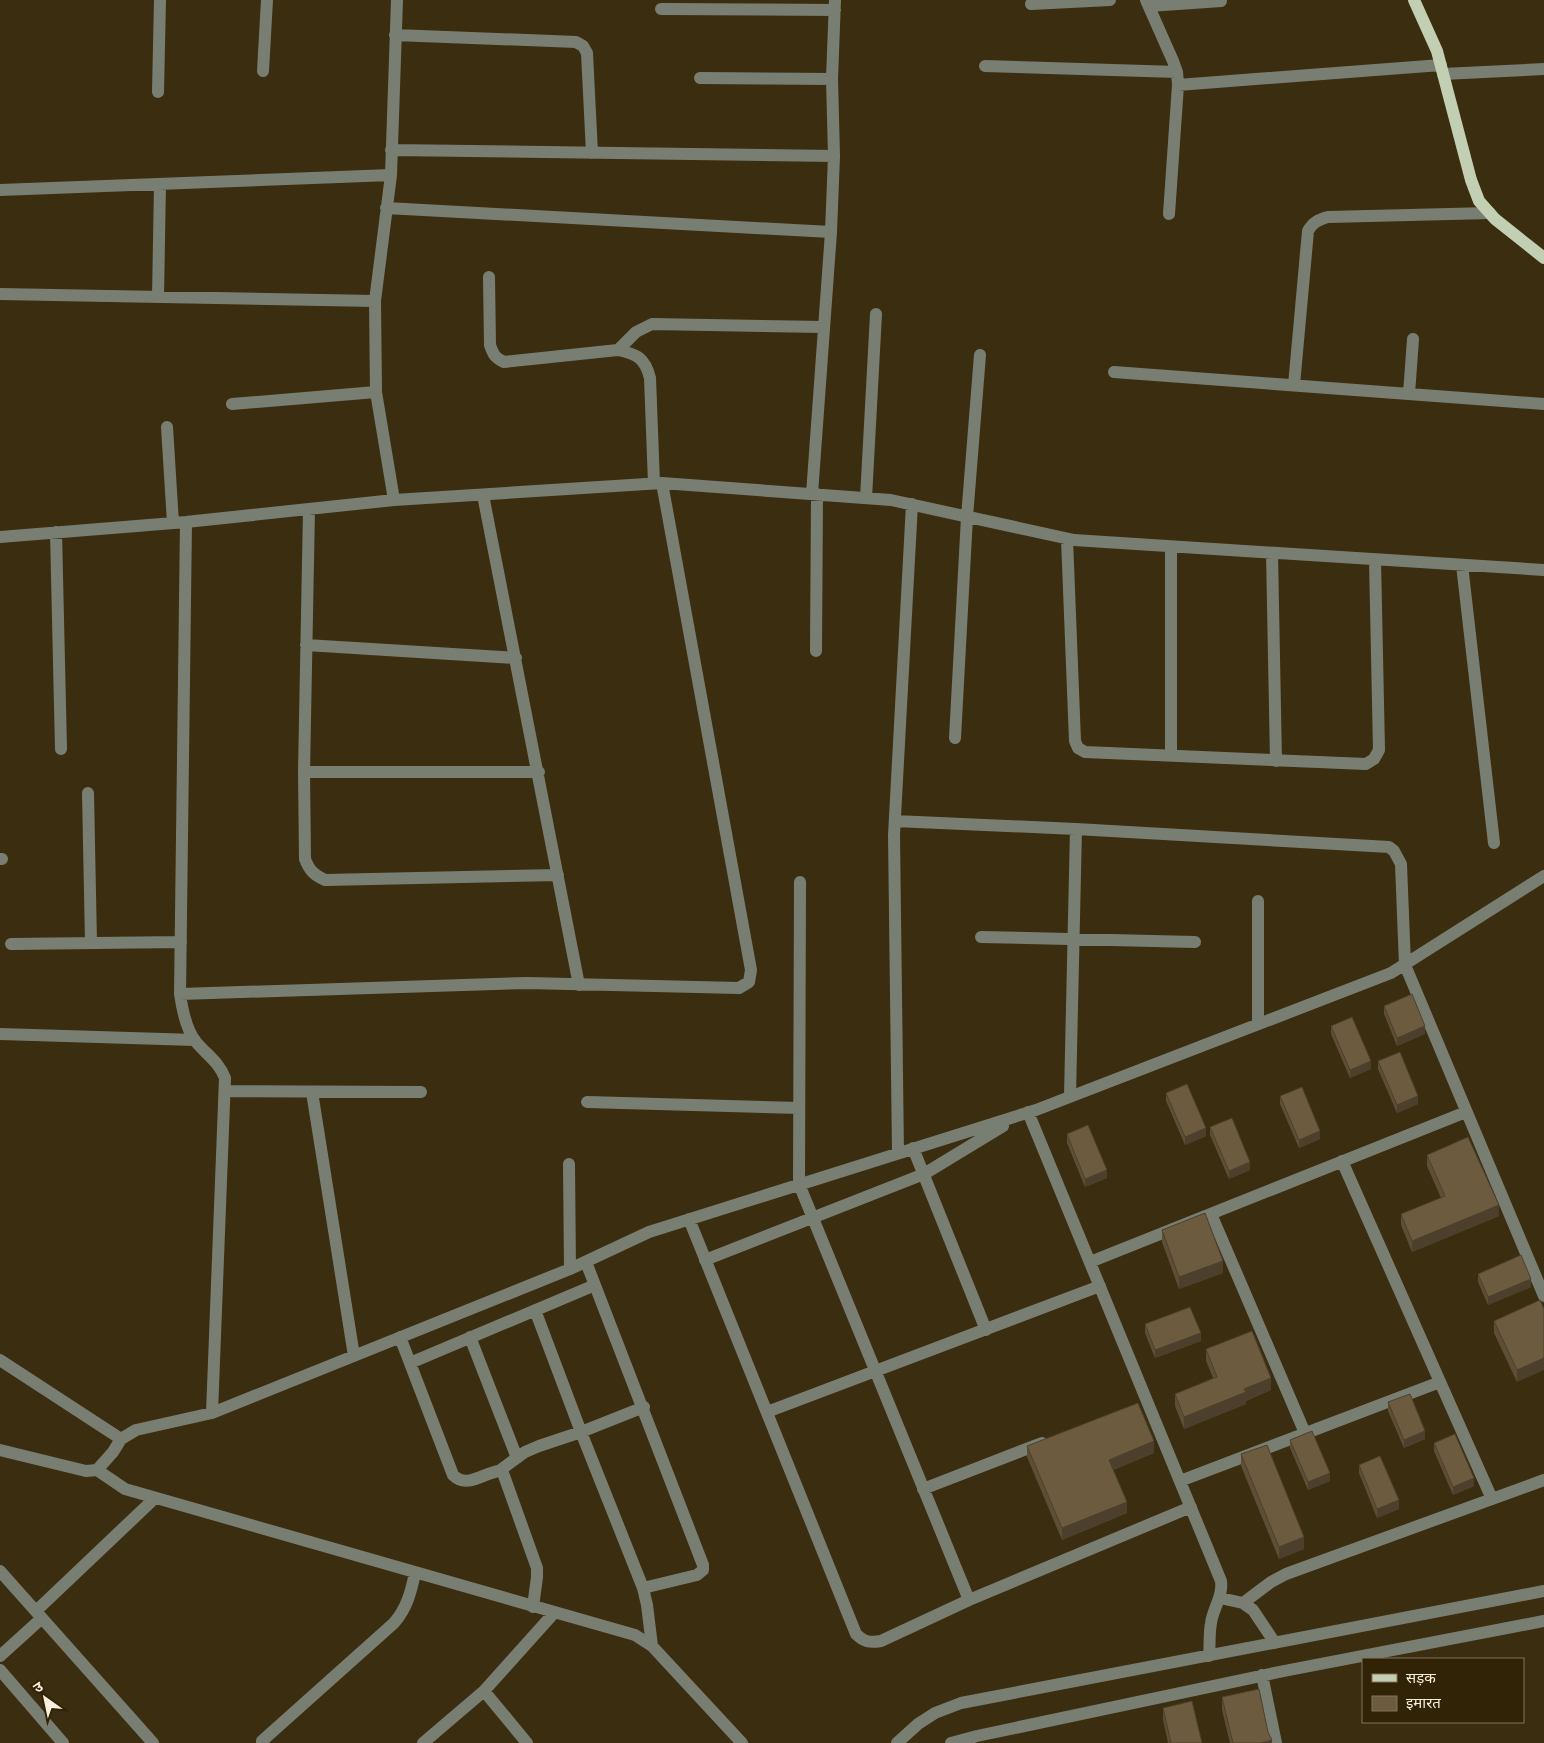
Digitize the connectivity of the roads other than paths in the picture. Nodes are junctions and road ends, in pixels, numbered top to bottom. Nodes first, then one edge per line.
1 (160, 0) edge
2 (267, 0) edge
3 (397, 0) edge
4 (1110, 0) edge
5 (1414, 0) edge
6 (1221, 1) dead end
7 (1148, 3) edge
8 (1031, 4) dead end
9 (835, 5) edge
10 (661, 9) dead end
11 (395, 35) junction
12 (985, 66) dead end
13 (1544, 69) edge
14 (1442, 70) junction
15 (263, 71) dead end
16 (1177, 72) junction
17 (700, 78) dead end
18 (832, 79) junction
19 (1178, 85) junction
20 (158, 92) dead end
21 (391, 150) junction
22 (592, 153) junction
23 (834, 156) junction
24 (391, 174) junction
25 (160, 184) junction
26 (0, 190) edge
27 (386, 208) junction
28 (1490, 213) junction
29 (1169, 214) dead end
30 (830, 232) junction
31 (1544, 258) edge
32 (489, 277) dead end
33 (0, 294) edge
34 (158, 297) junction
35 (375, 301) junction
36 (876, 314) dead end
37 (823, 327) junction
38 (1413, 339) dead end
39 (618, 350) junction
40 (980, 355) dead end
41 (1114, 372) dead end
42 (1294, 385) junction
43 (376, 392) junction
44 (1409, 394) junction
45 (232, 404) dead end
46 (1544, 404) edge
47 (167, 427) dead end
48 (658, 483) junction
49 (483, 494) junction
50 (815, 494) junction
51 (866, 498) junction
52 (394, 500) junction
53 (912, 504) junction
54 (309, 509) junction
55 (968, 517) junction
56 (173, 522) junction
57 (186, 522) junction
58 (56, 532) junction
59 (0, 537) edge
60 (1067, 538) junction
61 (1171, 547) junction
62 (1272, 553) junction
63 (1375, 560) junction
64 (1462, 565) junction
65 (1544, 570) edge
66 (306, 645) junction
67 (816, 651) dead end
68 (516, 658) junction
69 (955, 738) dead end
70 (61, 749) dead end
71 (1171, 756) junction
72 (1276, 761) junction
73 (304, 772) junction
74 (539, 772) junction
75 (88, 794) dead end
76 (895, 821) junction
77 (1076, 829) junction
78 (1494, 843) dead end
79 (558, 875) junction
80 (1544, 876) edge
81 (800, 882) dead end
82 (1258, 901) dead end
83 (981, 937) dead end
84 (1074, 939) junction
85 (181, 942) junction
86 (1195, 942) dead end
87 (90, 943) junction
88 (11, 944) dead end
89 (1404, 965) junction
90 (579, 984) junction
91 (180, 994) junction
92 (1258, 1024) junction
93 (0, 1034) edge
94 (195, 1040) junction
95 (225, 1091) junction
96 (312, 1092) junction
97 (421, 1092) dead end
98 (1070, 1096) junction
99 (587, 1102) dead end
100 (799, 1108) junction
101 (1466, 1112) junction
102 (1025, 1113) junction
103 (914, 1148) junction
104 (898, 1153) junction
105 (1342, 1161) junction
106 (568, 1164) dead end
107 (924, 1174) junction
108 (799, 1184) junction
109 (1211, 1214) junction
110 (813, 1218) junction
111 (689, 1219) junction
112 (706, 1260) junction
113 (586, 1262) junction
114 (1090, 1262) junction
115 (570, 1269) junction
116 (595, 1285) junction
117 (1100, 1286) junction
118 (1544, 1296) edge
119 (536, 1310) junction
120 (986, 1330) junction
121 (400, 1337) junction
122 (470, 1338) junction
123 (354, 1356) junction
124 (0, 1360) edge
125 (410, 1363) junction
126 (876, 1372) junction
127 (1440, 1382) junction
128 (644, 1408) junction
129 (767, 1412) junction
130 (212, 1413) junction
131 (581, 1432) junction
132 (1305, 1433) junction
133 (121, 1439) junction
134 (1049, 1440) edge
135 (0, 1450) edge
136 (517, 1458) junction
137 (97, 1470) junction
138 (499, 1471) junction
139 (1544, 1480) edge
140 (1180, 1481) junction
141 (924, 1489) junction
142 (155, 1498) junction
143 (1492, 1499) junction
144 (1191, 1507) junction
145 (0, 1571) edge
146 (415, 1573) junction
147 (643, 1588) junction
148 (1544, 1591) edge
149 (1220, 1598) junction
150 (969, 1600) junction
151 (1243, 1604) junction
152 (533, 1607) junction
153 (554, 1613) junction
154 (39, 1614) junction
155 (1544, 1621) edge
156 (1276, 1643) junction
157 (652, 1646) junction
158 (0, 1656) edge
159 (1209, 1656) junction
160 (0, 1670) edge
161 (1262, 1675) junction
162 (484, 1691) junction
163 (262, 1741) dead end
164 (63, 1743) edge
165 (153, 1743) edge
166 (422, 1743) edge
167 (527, 1743) edge
168 (742, 1743) edge
169 (897, 1743) edge
170 (951, 1743) edge
171 (1276, 1743) edge

1 - 20 street
2 - 15 street
3 - 11 street
4 - 8 street
5 - 14 main road
6 - 7 street
7 - 16 street
9 - 10 street
9 - 18 street
11 - 21 street
11 - 22 street
12 - 16 street
13 - 14 street
14 - 19 street
14 - 28 main road
16 - 19 street
17 - 18 street
18 - 23 street
19 - 29 street
21 - 22 street
21 - 24 street
22 - 23 street
23 - 30 street
24 - 25 street
24 - 27 street
25 - 26 street
25 - 34 street
27 - 30 street
27 - 35 street
28 - 31 main road
28 - 42 street
30 - 37 street
32 - 39 street
33 - 34 street
34 - 35 street
35 - 43 street
36 - 51 street
37 - 39 street
37 - 50 street
38 - 44 street
39 - 48 street
40 - 55 street
41 - 42 street
42 - 44 street
43 - 45 street
43 - 52 street
44 - 46 street
47 - 56 street
48 - 49 street
48 - 50 street
48 - 90 street
49 - 52 street
49 - 68 street
50 - 51 street
50 - 67 street
51 - 53 street
52 - 54 street
53 - 55 street
53 - 76 street
54 - 57 street
54 - 66 street
55 - 60 street
55 - 69 street
56 - 57 street
56 - 58 street
57 - 85 street
58 - 59 street
58 - 70 street
60 - 61 street
60 - 71 street
61 - 62 street
61 - 71 street
62 - 63 street
62 - 72 street
63 - 64 street
63 - 72 street
64 - 65 street
64 - 78 street
66 - 68 street
66 - 73 street
68 - 74 street
71 - 72 street
73 - 74 street
73 - 79 street
74 - 79 street
75 - 87 street
76 - 77 street
76 - 104 street
77 - 84 street
77 - 89 street
79 - 90 street
80 - 89 street
81 - 100 street
82 - 92 street
83 - 84 street
84 - 86 street
84 - 98 street
85 - 87 street
85 - 91 street
87 - 88 street
89 - 92 street
89 - 101 street
90 - 91 street
91 - 94 street
92 - 98 street
93 - 94 street
94 - 95 street
95 - 96 street
95 - 130 street
96 - 97 street
96 - 123 street
98 - 102 street
99 - 100 street
100 - 108 street
101 - 105 street
101 - 118 street
102 - 103 street
102 - 107 street
102 - 114 street
103 - 104 street
103 - 107 street
104 - 108 street
105 - 109 street
105 - 127 street
106 - 115 street
107 - 110 street
107 - 120 street
108 - 110 street
108 - 111 street
109 - 114 street
109 - 132 street
110 - 112 street
110 - 126 street
111 - 112 street
111 - 113 street
112 - 129 street
113 - 115 street
113 - 116 street
114 - 117 street
115 - 121 street
116 - 119 street
116 - 128 street
117 - 120 street
117 - 140 street
119 - 122 street
119 - 131 street
120 - 126 street
121 - 123 street
121 - 125 street
122 - 125 street
122 - 136 street
123 - 130 street
124 - 133 street
125 - 138 street
126 - 129 street
126 - 141 street
127 - 132 street
127 - 143 street
128 - 131 street
128 - 147 street
129 - 150 street
130 - 133 street
131 - 136 street
131 - 147 street
132 - 140 street
133 - 137 street
134 - 141 street
135 - 137 street
136 - 138 street
137 - 142 street
138 - 152 street
139 - 143 street
140 - 144 street
141 - 150 street
142 - 146 street
142 - 154 street
143 - 151 street
144 - 149 street
144 - 150 street
145 - 154 street
146 - 152 street
146 - 163 street
147 - 157 street
148 - 156 street
149 - 151 street
149 - 159 street
151 - 156 street
152 - 153 street
153 - 157 street
153 - 162 street
154 - 158 street
154 - 165 street
155 - 161 street
156 - 159 street
157 - 168 street
159 - 169 street
160 - 164 street
161 - 170 street
161 - 171 street
162 - 166 street
162 - 167 street

